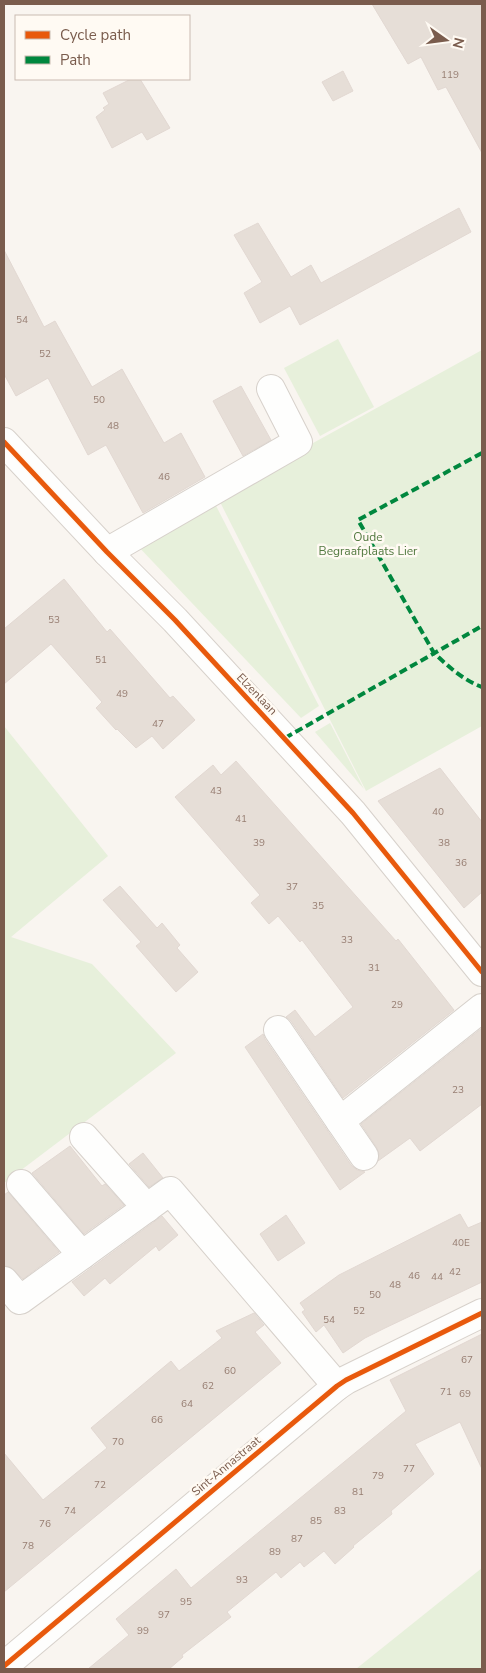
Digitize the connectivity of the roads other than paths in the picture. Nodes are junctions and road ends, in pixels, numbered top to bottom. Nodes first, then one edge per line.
1 (270, 389) dead end
2 (4, 442) edge
3 (107, 552) junction
4 (482, 972) edge
5 (482, 1008) edge
6 (278, 1030) dead end
7 (340, 1121) junction
8 (84, 1137) dead end
9 (364, 1156) dead end
10 (21, 1184) dead end
11 (147, 1208) junction
12 (82, 1255) junction
13 (4, 1281) edge
14 (482, 1313) edge
15 (337, 1386) junction
16 (4, 1666) edge

1 - 3 street
2 - 3 street, Elzenlaan
3 - 4 street, Elzenlaan
5 - 7 street
6 - 7 street
7 - 9 street
8 - 11 street
10 - 12 street
11 - 12 street
11 - 15 street
12 - 13 street
14 - 15 street, Sint-Annastraat
15 - 16 street, Sint-Annastraat

